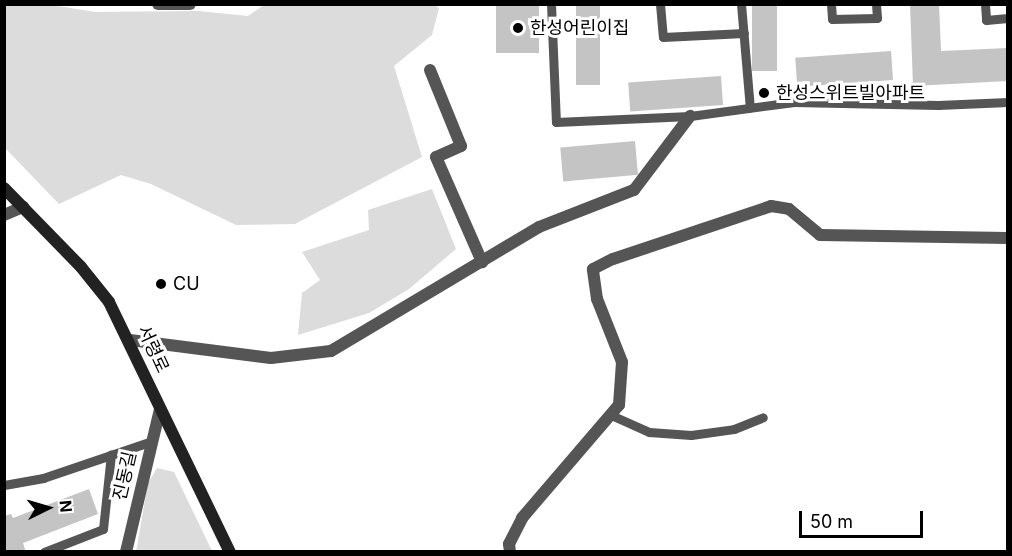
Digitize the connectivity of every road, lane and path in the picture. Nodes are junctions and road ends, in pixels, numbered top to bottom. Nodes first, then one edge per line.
1 (158, 4) edge
2 (190, 4) edge
3 (551, 4) edge
4 (660, 4) edge
5 (741, 4) edge
6 (831, 4) edge
7 (876, 4) edge
8 (985, 4) edge
9 (1008, 18) edge
10 (744, 33) junction
11 (430, 70) dead end
12 (1008, 102) edge
13 (750, 108) junction
14 (690, 116) junction
15 (4, 188) edge
16 (23, 207) junction
17 (4, 215) edge
18 (1008, 238) edge
19 (482, 262) junction
20 (130, 340) junction
21 (160, 409) junction
22 (611, 415) junction
23 (763, 417) dead end
24 (152, 441) junction
25 (111, 454) junction
26 (4, 485) edge
27 (44, 552) edge
28 (126, 552) edge
29 (230, 552) edge
30 (510, 552) edge

1 - 2 street
3 - 14 lane
4 - 10 lane
5 - 10 lane
6 - 7 lane
8 - 9 lane
10 - 13 lane
11 - 19 street
12 - 13 lane
13 - 14 lane
14 - 19 street
15 - 16 street, 서령로
16 - 17 street
16 - 20 street, 서령로
18 - 22 street
19 - 20 street
20 - 21 street, 서령로
21 - 24 street, 진동길
21 - 29 street, 서령로
22 - 23 lane
22 - 30 street
24 - 25 lane
24 - 28 street, 진동길
25 - 26 lane
25 - 27 lane

